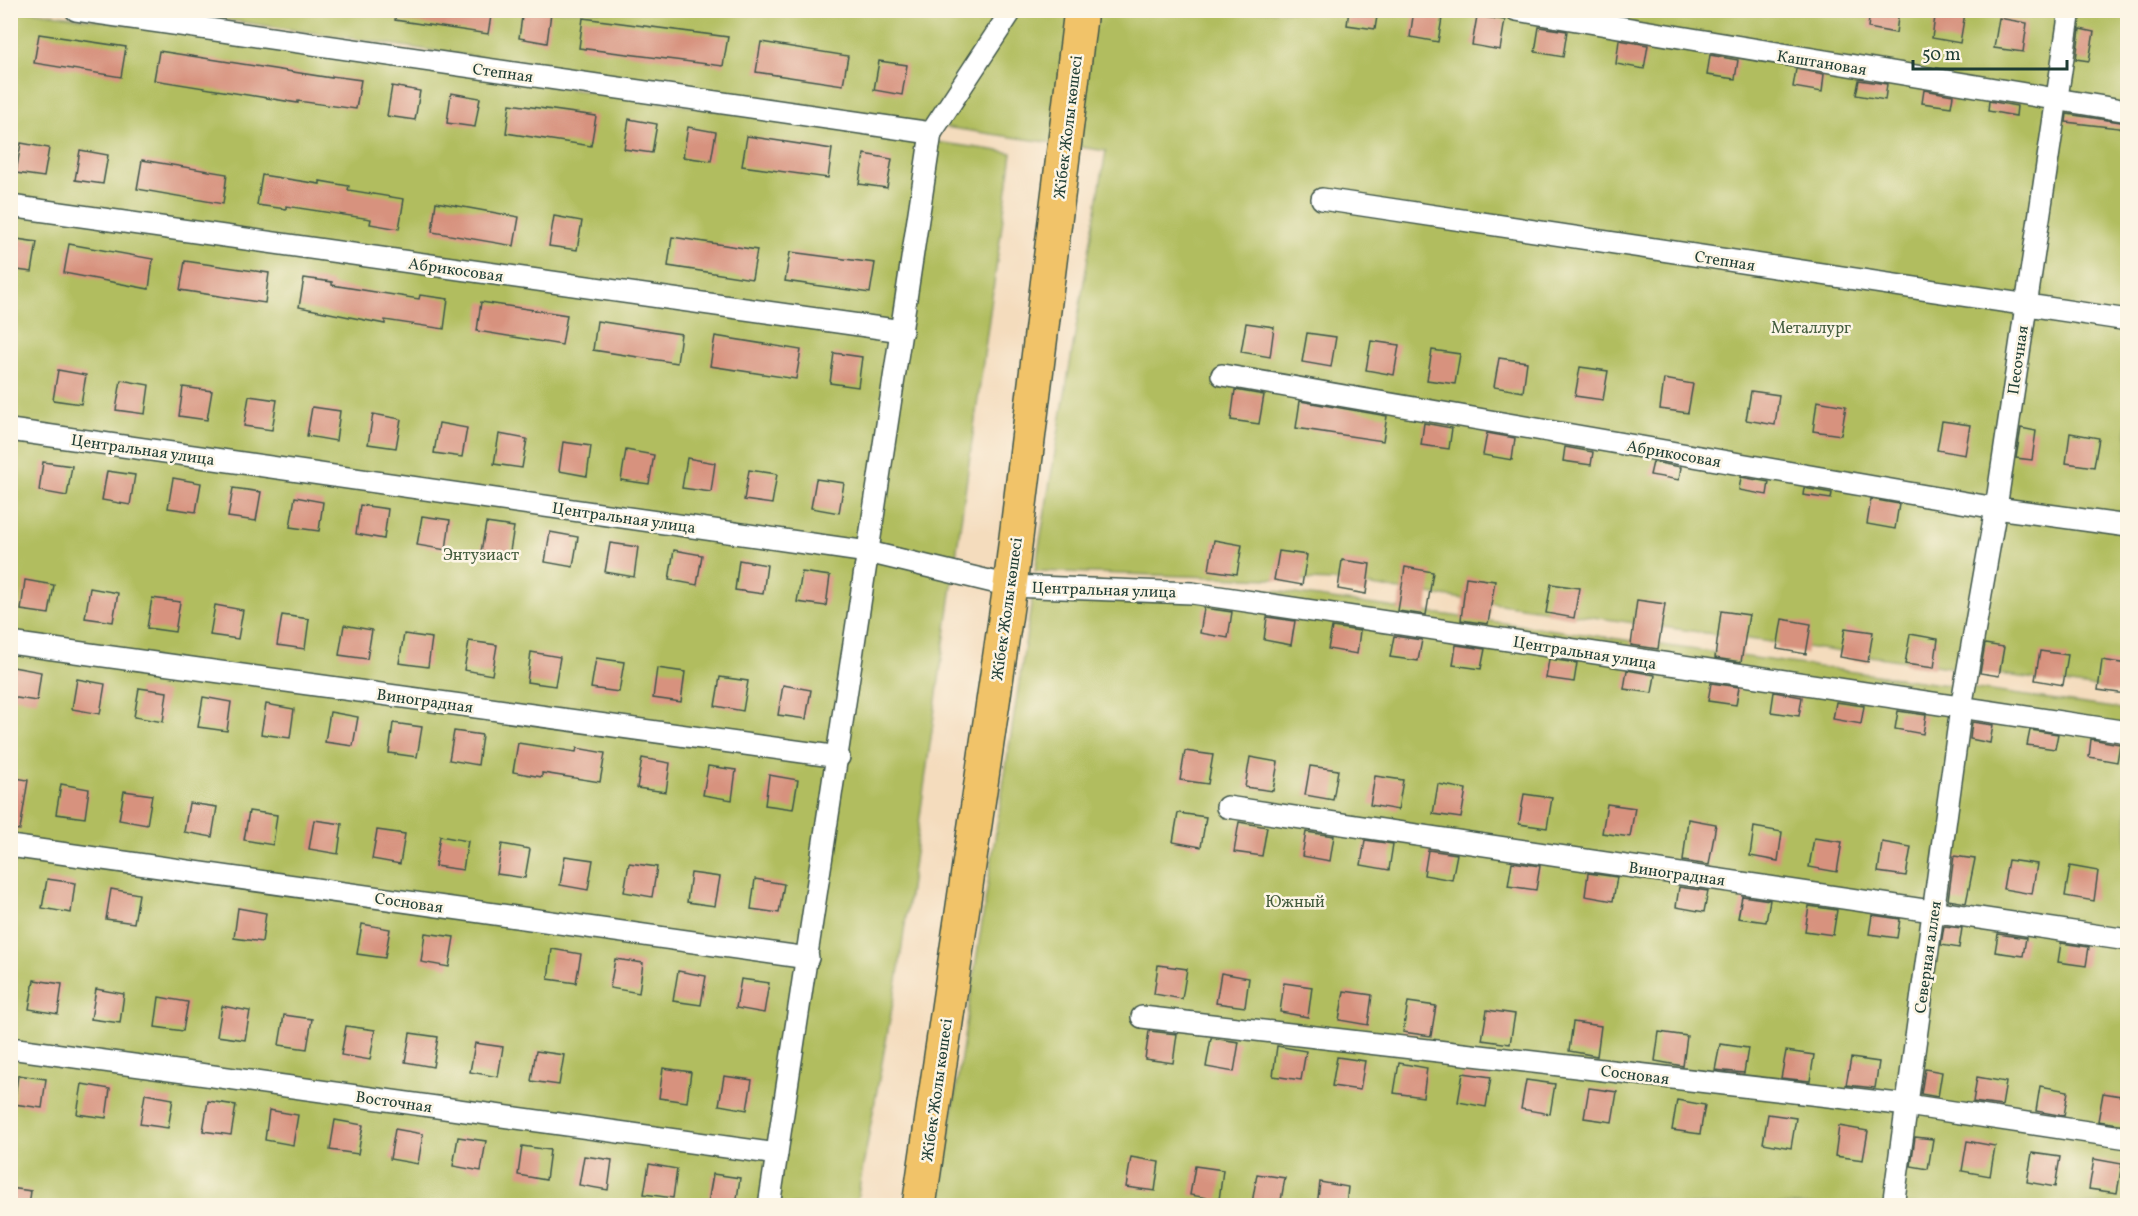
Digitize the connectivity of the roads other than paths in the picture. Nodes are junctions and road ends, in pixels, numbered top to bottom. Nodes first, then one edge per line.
1 (76, 10) edge
2 (1011, 10) edge
3 (1081, 10) edge
4 (1516, 10) edge
5 (2070, 10) edge
6 (2057, 101) junction
7 (2127, 111) edge
8 (931, 133) junction
9 (1322, 199) dead end
10 (10, 206) edge
11 (2025, 305) junction
12 (2127, 320) edge
13 (902, 331) junction
14 (1222, 375) dead end
15 (10, 430) edge
16 (1996, 508) junction
17 (2127, 526) edge
18 (868, 552) junction
19 (1010, 586) junction
20 (10, 643) edge
21 (1961, 708) junction
22 (2127, 732) edge
23 (838, 757) junction
24 (1227, 807) dead end
25 (10, 846) edge
26 (1934, 911) junction
27 (2127, 940) edge
28 (808, 958) junction
29 (1142, 1017) dead end
30 (10, 1048) edge
31 (1907, 1105) junction
32 (2127, 1138) edge
33 (777, 1154) junction
34 (769, 1206) edge
35 (920, 1206) edge
36 (1893, 1206) edge

1 - 8 street, Степная
2 - 8 street
3 - 19 highway, Жібек Жолы көшесі
4 - 6 street, Каштановая
5 - 6 street, Песочная
6 - 7 street, Каштановая
6 - 11 street, Песочная
8 - 13 street
9 - 11 street, Степная
10 - 13 street, Абрикосовая
11 - 12 street, Степная
11 - 16 street, Песочная
13 - 18 street
14 - 16 street, Абрикосовая
15 - 18 street, Центральная улица
16 - 17 street, Абрикосовая
16 - 21 street, Песочная
18 - 19 street, Центральная улица
18 - 23 street
19 - 21 street, Центральная улица
19 - 35 highway, Жібек Жолы көшесі
20 - 23 street, Виноградная
21 - 22 street, Центральная улица
21 - 26 street, Северная аллея
23 - 28 street
24 - 26 street, Виноградная
25 - 28 street, Сосновая
26 - 27 street, Виноградная
26 - 31 street, Северная аллея
28 - 33 street
29 - 31 street, Сосновая
30 - 33 street, Восточная
31 - 32 street, Сосновая
31 - 36 street, Северная аллея
33 - 34 street

